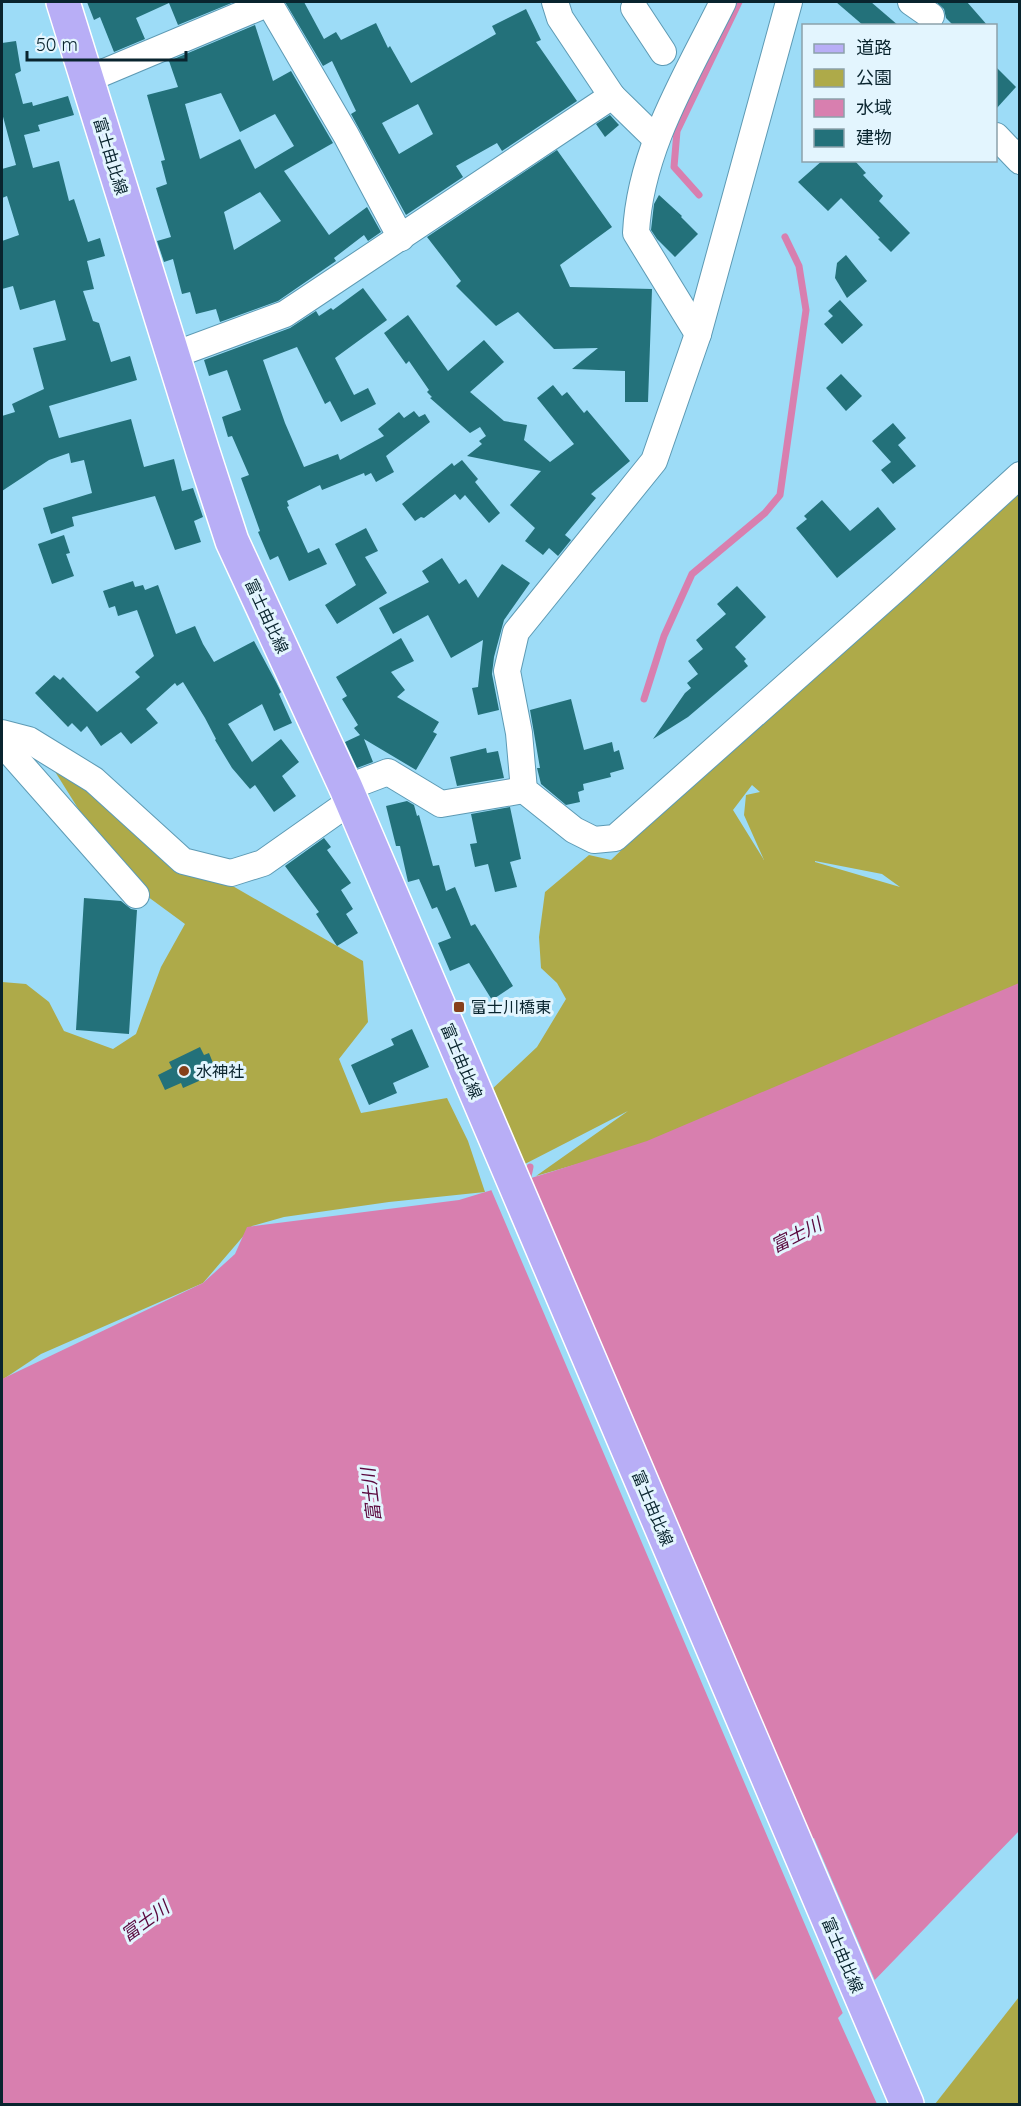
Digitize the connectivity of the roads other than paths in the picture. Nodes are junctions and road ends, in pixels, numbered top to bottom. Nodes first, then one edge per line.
1 (63, 2) edge
2 (555, 2) edge
3 (723, 2) edge
4 (789, 2) edge
5 (633, 4) edge
6 (663, 52) dead end
7 (88, 79) junction
8 (612, 96) junction
9 (997, 137) edge
10 (656, 139) junction
11 (1020, 161) edge
12 (401, 238) junction
13 (698, 334) junction
14 (174, 355) junction
15 (1020, 475) edge
16 (2, 733) edge
17 (2, 742) edge
18 (524, 790) junction
19 (349, 795) junction
20 (136, 895) dead end
21 (907, 2104) edge

1 - 7 main road, 富士由比線
2 - 8 street
3 - 10 street
4 - 13 street
5 - 6 street
7 - 12 street
7 - 14 main road, 富士由比線
8 - 10 street
8 - 12 street
9 - 11 street
10 - 13 street
12 - 14 street
13 - 18 street
14 - 19 main road, 富士由比線
15 - 18 street
16 - 19 street
17 - 20 street
18 - 19 street
19 - 21 main road, 富士由比線

